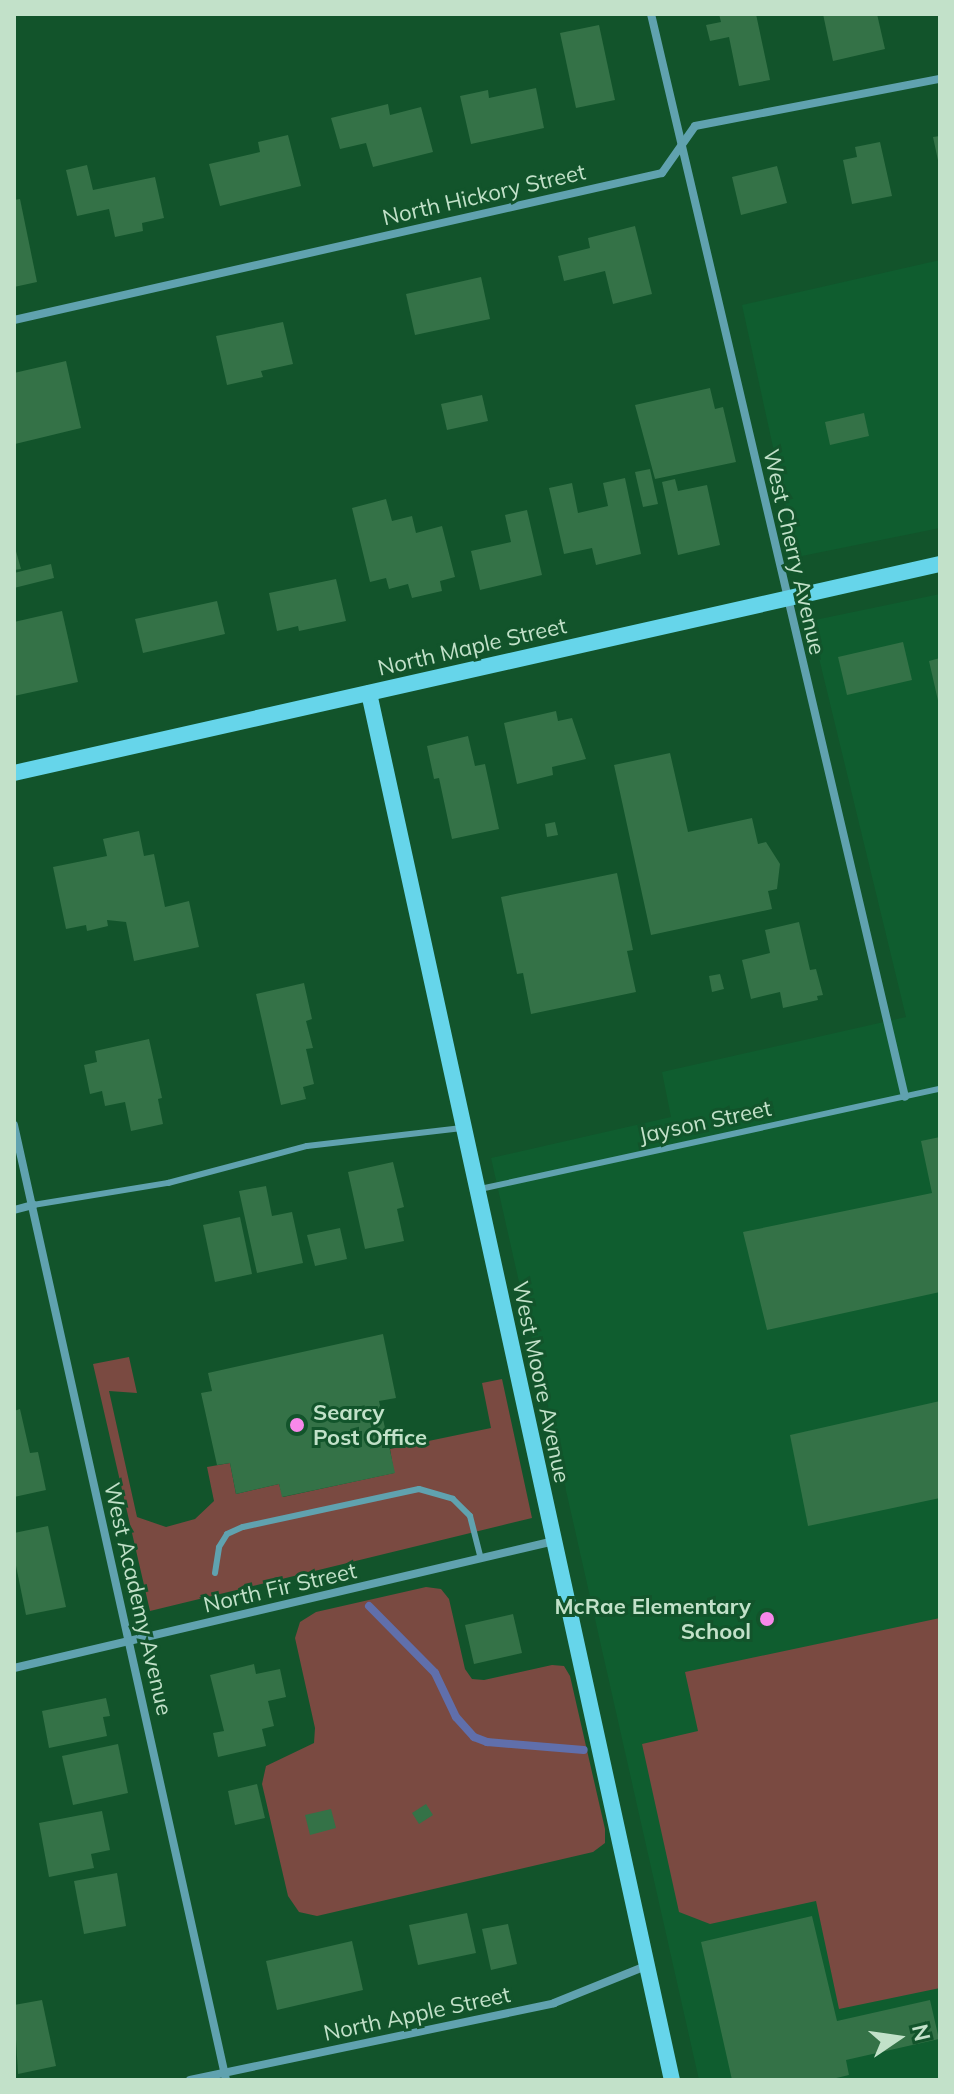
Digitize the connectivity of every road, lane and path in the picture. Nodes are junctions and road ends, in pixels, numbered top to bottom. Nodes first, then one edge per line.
1 (651, 14) edge
2 (940, 79) edge
3 (681, 146) junction
4 (14, 320) edge
5 (940, 564) edge
6 (785, 597) junction
7 (369, 693) junction
8 (14, 773) edge
9 (940, 1089) edge
10 (905, 1097) junction
11 (14, 1125) edge
12 (463, 1128) junction
13 (477, 1190) junction
14 (33, 1205) junction
15 (14, 1210) edge
16 (554, 1541) junction
17 (481, 1559) junction
18 (215, 1573) dead end
19 (129, 1641) junction
20 (14, 1668) edge
21 (647, 1966) junction
22 (225, 2076) edge
23 (190, 2080) edge
24 (672, 2080) edge

1 - 3 street, West Cherry Avenue
2 - 3 street, North Hickory Street
3 - 4 street, North Hickory Street
3 - 6 street, West Cherry Avenue
5 - 6 street, North Maple Street
6 - 7 street, North Maple Street
6 - 10 street, West Cherry Avenue
7 - 8 street, North Maple Street
7 - 12 street, West Moore Avenue
9 - 10 lane, Jayson Street
10 - 13 lane, Jayson Street
11 - 14 street, West Academy Avenue
12 - 13 street, West Moore Avenue
12 - 14 lane
13 - 16 street, West Moore Avenue
14 - 15 street
14 - 19 street, West Academy Avenue
16 - 17 street, North Fir Street
16 - 21 street, West Moore Avenue
17 - 18 lane
17 - 19 street, North Fir Street
19 - 20 street, North Fir Street
19 - 22 street, West Academy Avenue
21 - 22 street, North Apple Street
21 - 24 street, West Moore Avenue
22 - 23 street, North Apple Street

